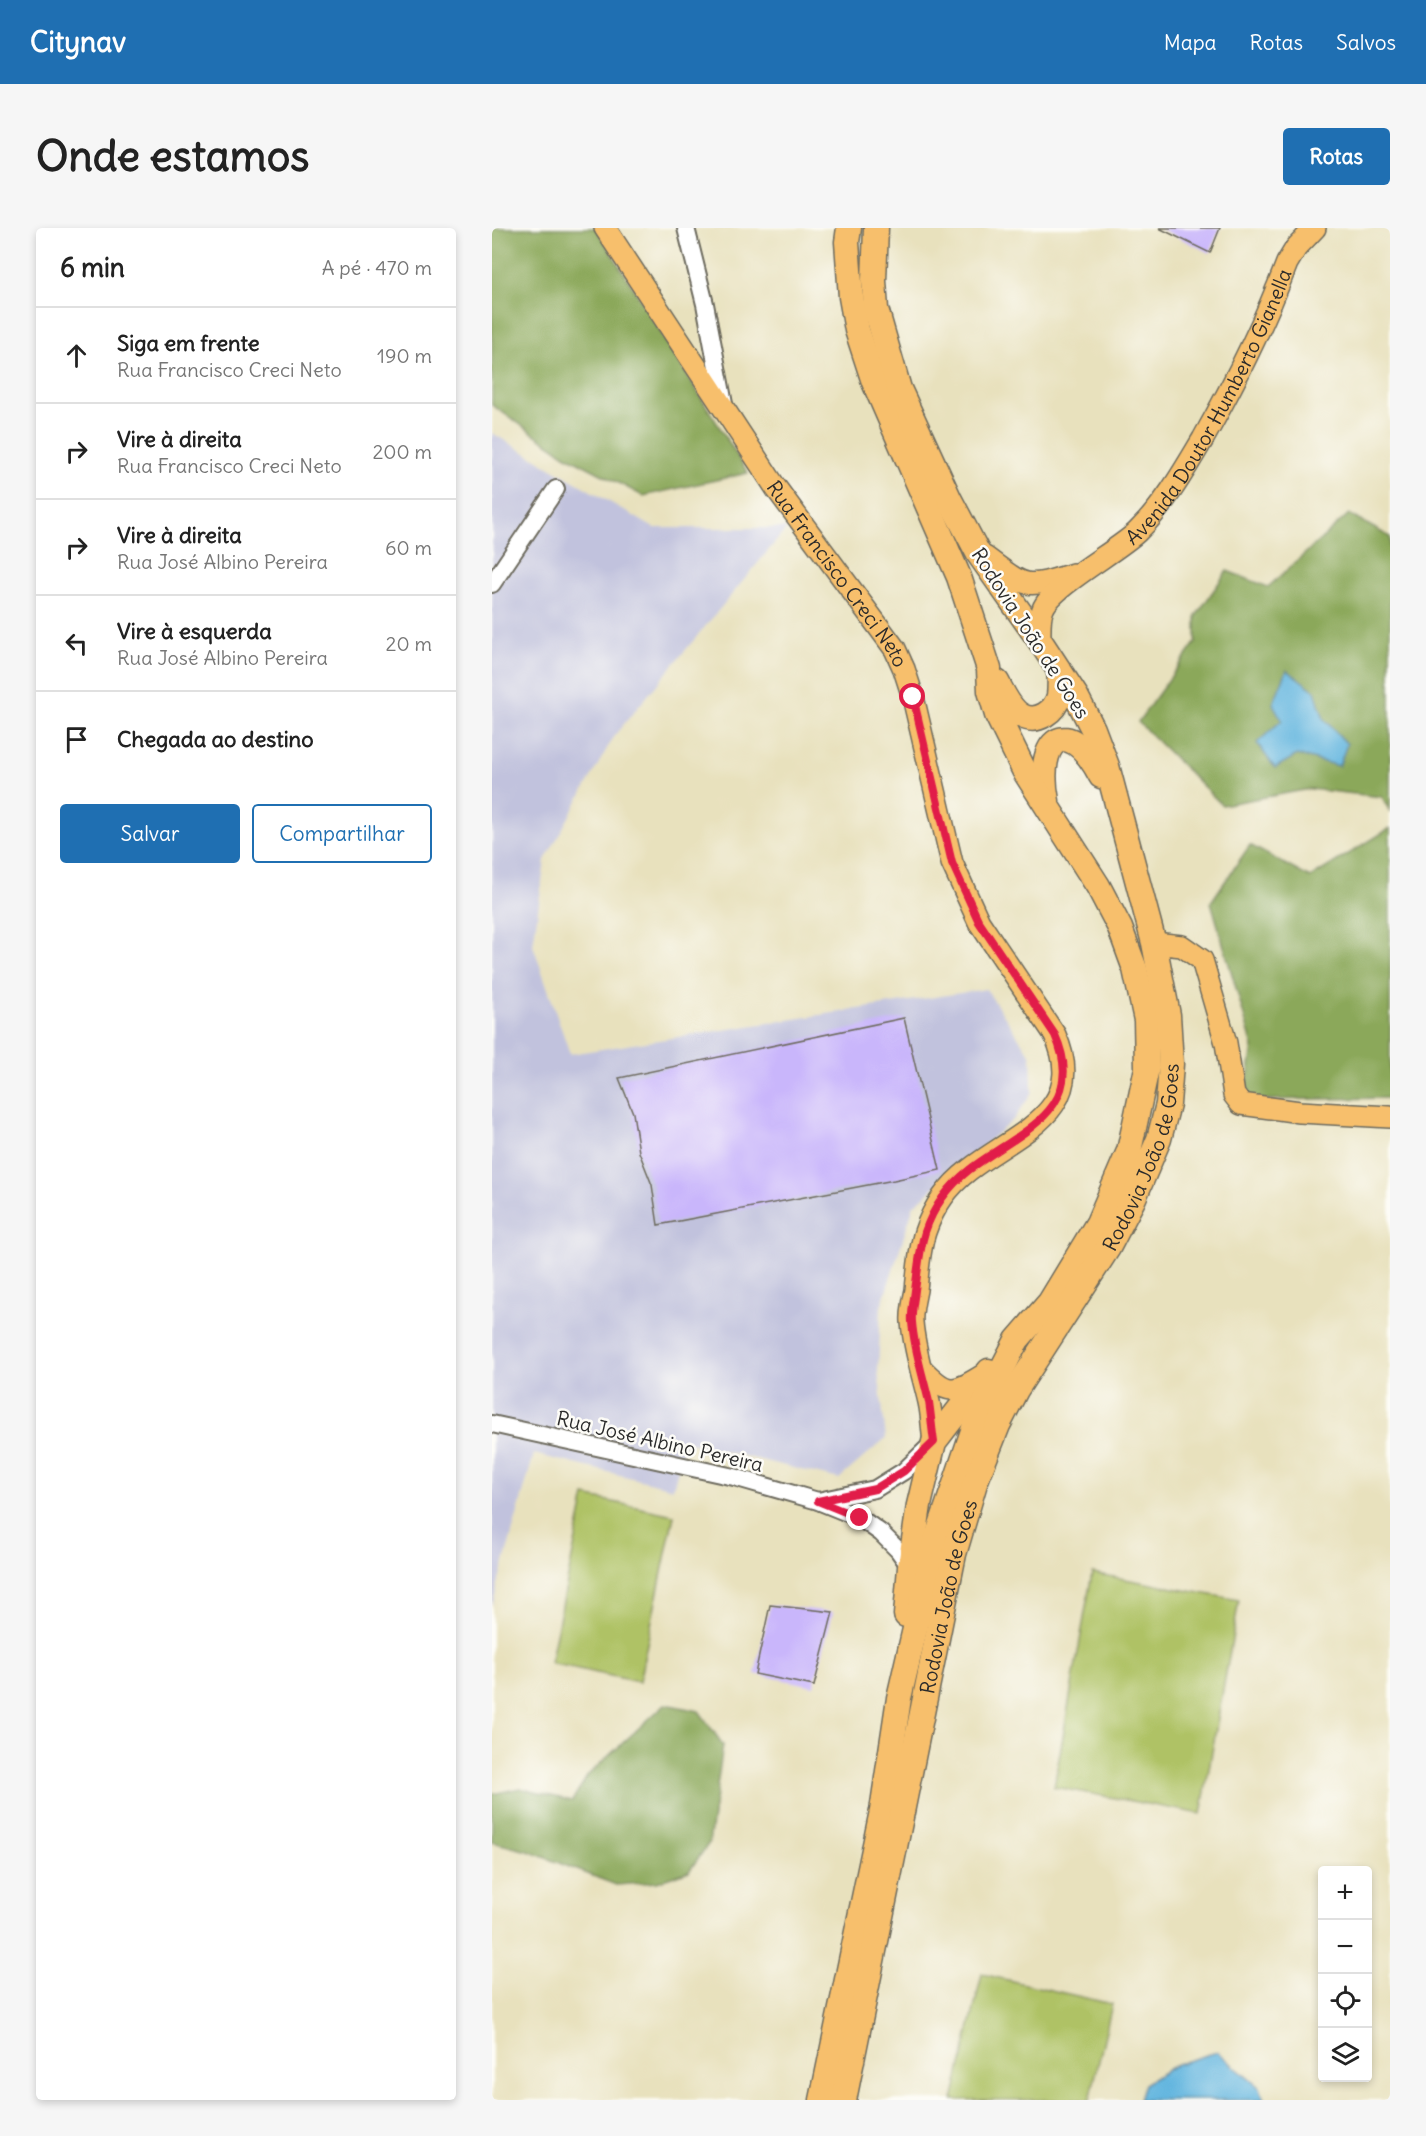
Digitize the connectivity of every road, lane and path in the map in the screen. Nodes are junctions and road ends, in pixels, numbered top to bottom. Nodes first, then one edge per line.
1 (605, 228) edge
2 (686, 228) edge
3 (849, 228) edge
4 (876, 228) edge
5 (1315, 228) edge
6 (725, 411) junction
7 (556, 489) dead end
8 (978, 553) junction
9 (1085, 570) junction
10 (492, 584) edge
11 (1040, 641) junction
12 (989, 669) junction
13 (1059, 671) junction
14 (1048, 809) junction
15 (1121, 820) junction
16 (1154, 943) junction
17 (1390, 1117) edge
18 (1017, 1340) junction
19 (921, 1368) junction
20 (988, 1372) junction
21 (492, 1424) edge
22 (934, 1442) junction
23 (818, 1501) junction
24 (910, 1567) junction
25 (899, 1698) junction
26 (822, 2100) edge
27 (844, 2100) edge

1 - 6 main road, Rua Francisco Creci Neto
2 - 6 street
3 - 12 highway, Rodovia João de Goes
4 - 8 highway, Rodovia João de Goes
5 - 9 main road, Avenida Doutor Humberto Gianella
6 - 19 main road, Rua Francisco Creci Neto
7 - 10 street
8 - 9 main road, Avenida Doutor Humberto Gianella
8 - 11 highway, Rodovia João de Goes
9 - 11 main road, Avenida Doutor Humberto Gianella
11 - 13 highway, Rodovia João de Goes
12 - 13 highway
12 - 14 highway, Rodovia João de Goes
13 - 15 highway, Rodovia João de Goes
14 - 15 highway
14 - 18 highway, Rodovia João de Goes
15 - 16 highway, Rodovia João de Goes
16 - 17 main road
16 - 27 highway, Rodovia João de Goes
18 - 20 highway
18 - 25 highway, Rodovia João de Goes
19 - 20 main road
19 - 22 main road, Rua Francisco Creci Neto
20 - 22 highway
21 - 23 street, Rua José Albino Pereira
22 - 23 street, Rua José Albino Pereira
22 - 24 highway
23 - 24 street, Rua José Albino Pereira
24 - 25 highway
25 - 26 highway, Rodovia João de Goes

